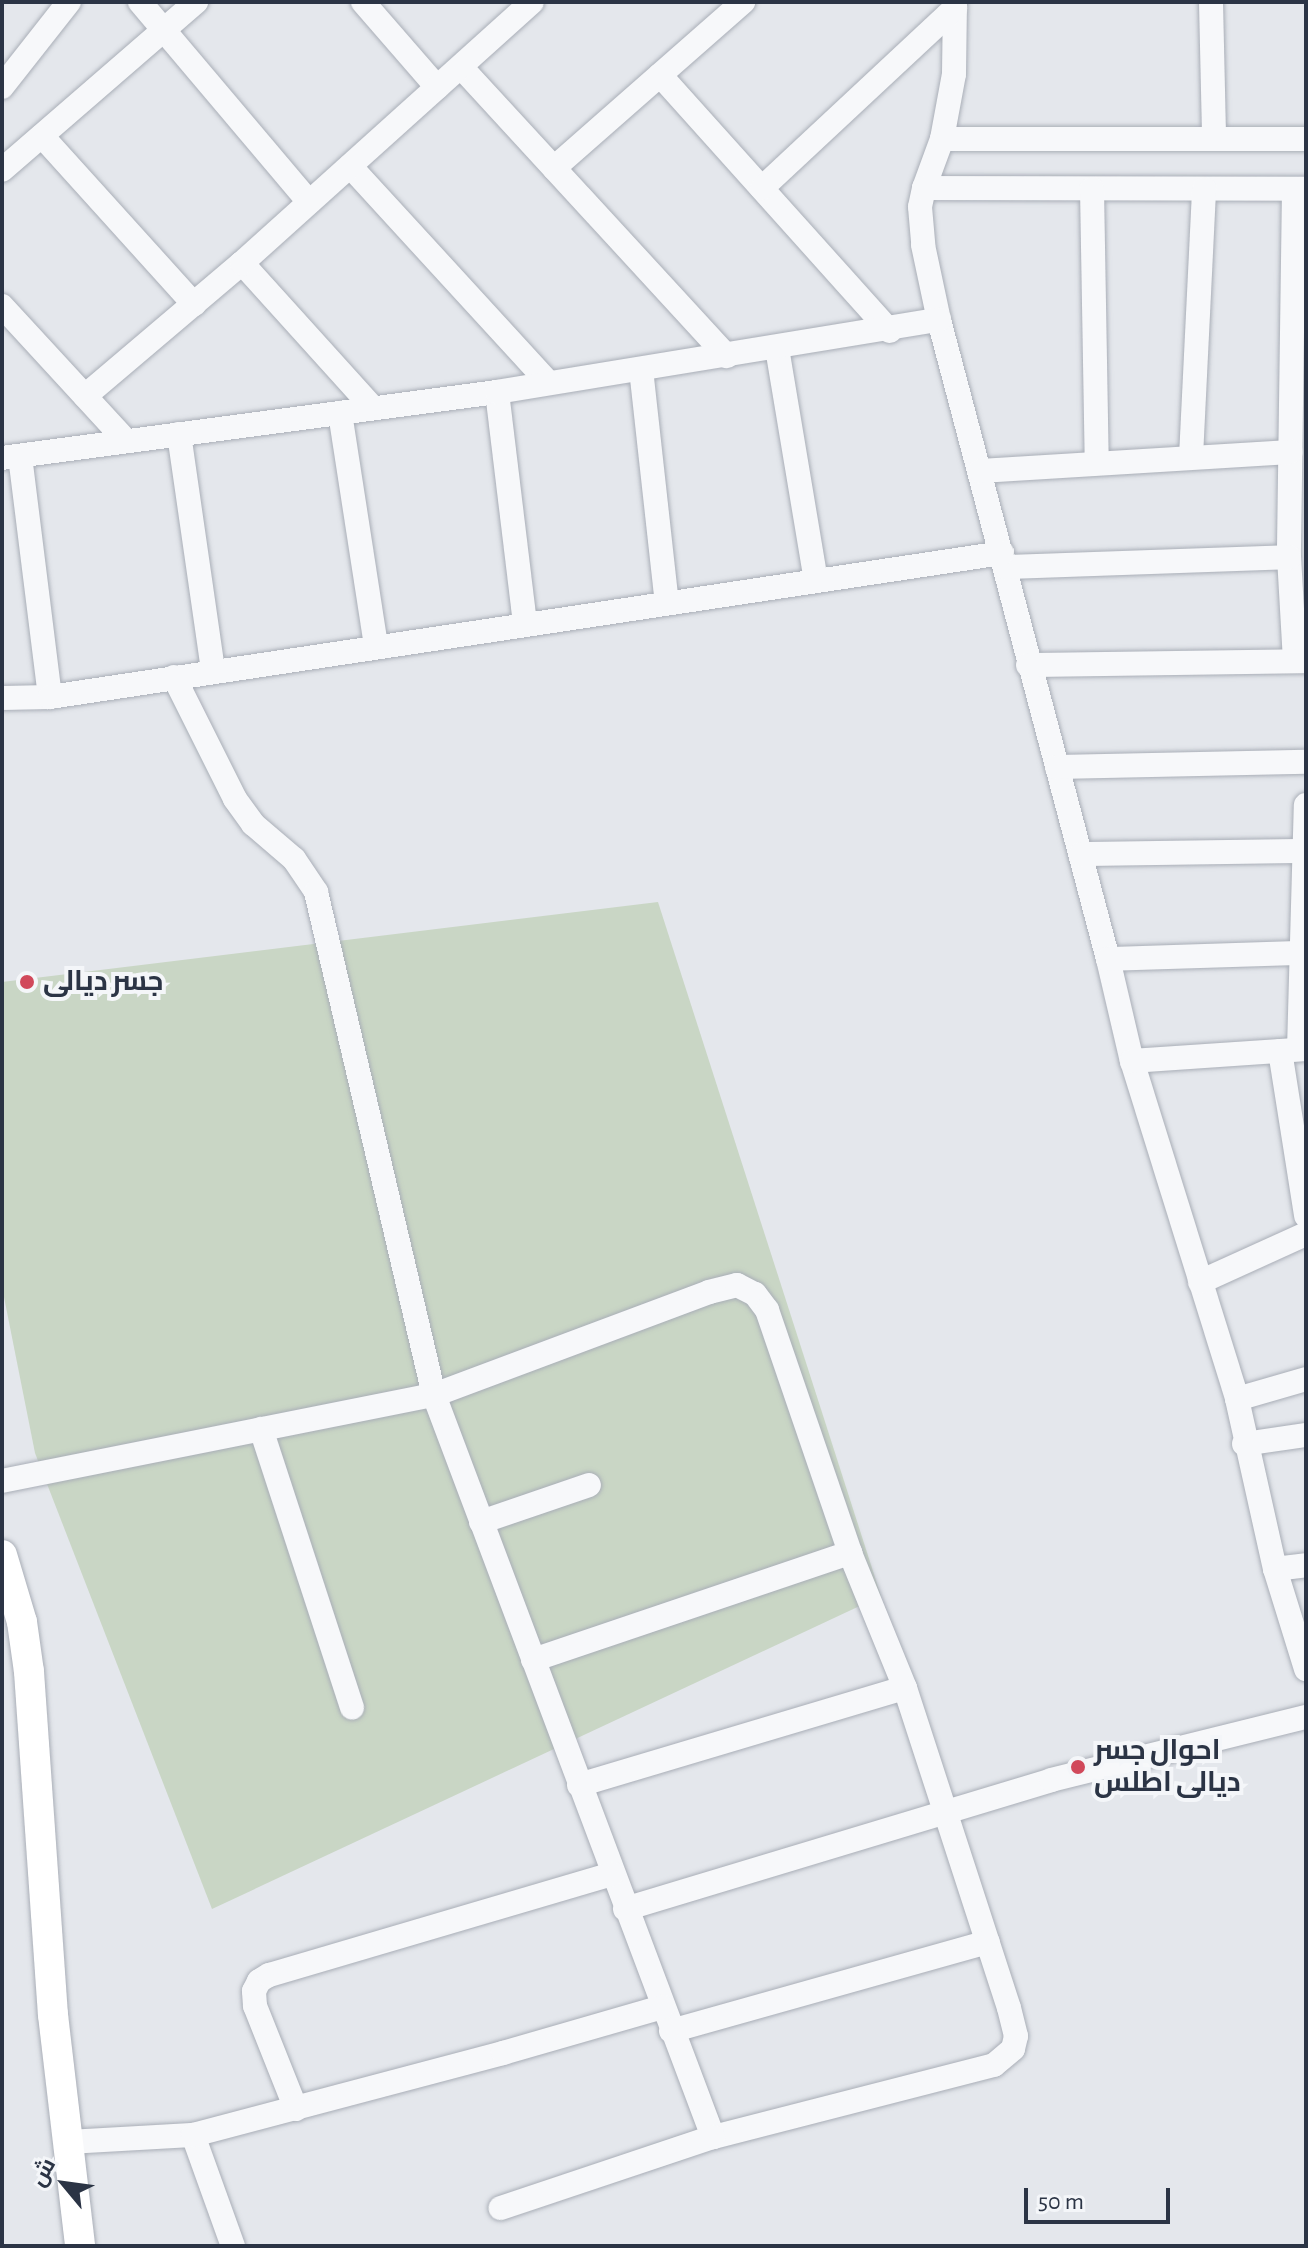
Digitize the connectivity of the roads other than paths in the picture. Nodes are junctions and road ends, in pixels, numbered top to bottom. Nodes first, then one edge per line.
1 (69, 2) edge
2 (140, 2) edge
3 (196, 2) edge
4 (363, 2) edge
5 (532, 2) edge
6 (743, 2) edge
7 (1211, 2) edge
8 (955, 5) edge
9 (163, 32) junction
10 (461, 67) junction
11 (660, 75) junction
12 (2, 87) edge
13 (437, 87) junction
14 (42, 136) junction
15 (1214, 138) junction
16 (942, 139) junction
17 (1306, 139) edge
18 (350, 166) junction
19 (554, 168) junction
20 (2, 170) edge
21 (762, 188) junction
22 (924, 188) junction
23 (1092, 189) junction
24 (1204, 189) junction
25 (1300, 189) edge
26 (309, 202) junction
27 (242, 263) junction
28 (1299, 302) edge
29 (194, 304) junction
30 (2, 306) edge
31 (939, 320) junction
32 (890, 331) junction
33 (777, 348) junction
34 (727, 356) junction
35 (641, 369) junction
36 (549, 383) junction
37 (497, 392) junction
38 (85, 396) junction
39 (373, 408) junction
40 (340, 413) junction
41 (179, 434) junction
42 (126, 441) junction
43 (1290, 452) junction
44 (11, 457) edge
45 (1191, 457) junction
46 (1097, 462) junction
47 (980, 471) junction
48 (1289, 557) junction
49 (1004, 560) junction
50 (816, 581) junction
51 (667, 603) junction
52 (525, 624) junction
53 (376, 646) junction
54 (1300, 661) edge
55 (1028, 665) junction
56 (213, 671) junction
57 (174, 677) junction
58 (50, 697) junction
59 (2, 698) edge
60 (1306, 762) edge
61 (1057, 767) junction
62 (1306, 805) edge
63 (1303, 851) junction
64 (1081, 854) junction
65 (1301, 953) junction
66 (1108, 959) junction
67 (1295, 1050) edge
68 (1132, 1061) junction
69 (1306, 1216) edge
70 (1306, 1234) edge
71 (1200, 1282) junction
72 (1306, 1379) edge
73 (434, 1395) junction
74 (1237, 1399) junction
75 (261, 1429) junction
76 (1306, 1435) edge
77 (1244, 1444) junction
78 (2, 1481) edge
79 (589, 1485) dead end
80 (481, 1522) junction
81 (850, 1553) junction
82 (2, 1555) edge
83 (1306, 1565) edge
84 (1275, 1569) junction
85 (533, 1660) junction
86 (1306, 1669) edge
87 (905, 1688) junction
88 (352, 1708) dead end
89 (1306, 1717) edge
90 (579, 1785) junction
91 (946, 1812) junction
92 (612, 1874) junction
93 (625, 1909) junction
94 (988, 1942) junction
95 (662, 2007) junction
96 (671, 2031) junction
97 (296, 2109) junction
98 (193, 2135) junction
99 (713, 2137) junction
100 (67, 2142) junction
101 (501, 2208) dead end
102 (80, 2246) edge
103 (233, 2246) edge

1 - 12 street
2 - 9 street
3 - 9 street
4 - 13 street
5 - 10 street
6 - 11 street
7 - 15 street
8 - 16 street
8 - 21 street
9 - 14 street
9 - 26 street
10 - 13 street
10 - 19 street
11 - 19 street
11 - 21 street
13 - 18 street
14 - 20 street
14 - 29 street
15 - 16 street
15 - 17 street
16 - 22 street
18 - 26 street
18 - 36 street
19 - 34 street
21 - 32 street
22 - 23 street
22 - 31 street
23 - 24 street
23 - 46 street
24 - 25 street
24 - 45 street
25 - 28 street
26 - 27 street
27 - 29 street
27 - 39 street
28 - 43 street
29 - 38 street
30 - 38 street
31 - 32 street
31 - 47 street
32 - 33 street
33 - 34 street
33 - 50 street
34 - 35 street
35 - 36 street
35 - 51 street
36 - 37 street
37 - 39 street
37 - 52 street
38 - 42 street
39 - 40 street
40 - 41 street
40 - 53 street
41 - 42 street
41 - 56 street
42 - 44 street
43 - 45 street
43 - 48 street
44 - 58 street
45 - 46 street
46 - 47 street
47 - 49 street
48 - 49 street
48 - 54 street
49 - 50 street
49 - 55 street
50 - 51 street
51 - 52 street
52 - 53 street
53 - 56 street
54 - 55 street
55 - 61 street
56 - 57 street
57 - 58 street
57 - 73 street
58 - 59 street
60 - 61 street
61 - 64 street
62 - 63 street
63 - 64 street
63 - 65 street
64 - 66 street
65 - 66 street
65 - 67 street
66 - 68 street
67 - 68 street
67 - 69 street
68 - 71 street
70 - 71 street
71 - 74 street
72 - 74 street
73 - 75 street
73 - 80 street
73 - 81 street
74 - 77 street
75 - 78 street
75 - 88 street
76 - 77 street
77 - 84 street
79 - 80 street
80 - 85 street
81 - 85 street
81 - 87 street
82 - 100 main road
83 - 84 street
84 - 86 street
85 - 90 street
87 - 90 street
87 - 91 street
89 - 91 street
90 - 92 street
91 - 93 street
91 - 94 street
92 - 93 street
92 - 97 street
93 - 95 street
94 - 96 street
94 - 99 street
95 - 96 street
95 - 97 street
96 - 99 street
97 - 98 street
98 - 100 street
98 - 103 street
99 - 101 street
100 - 102 main road

